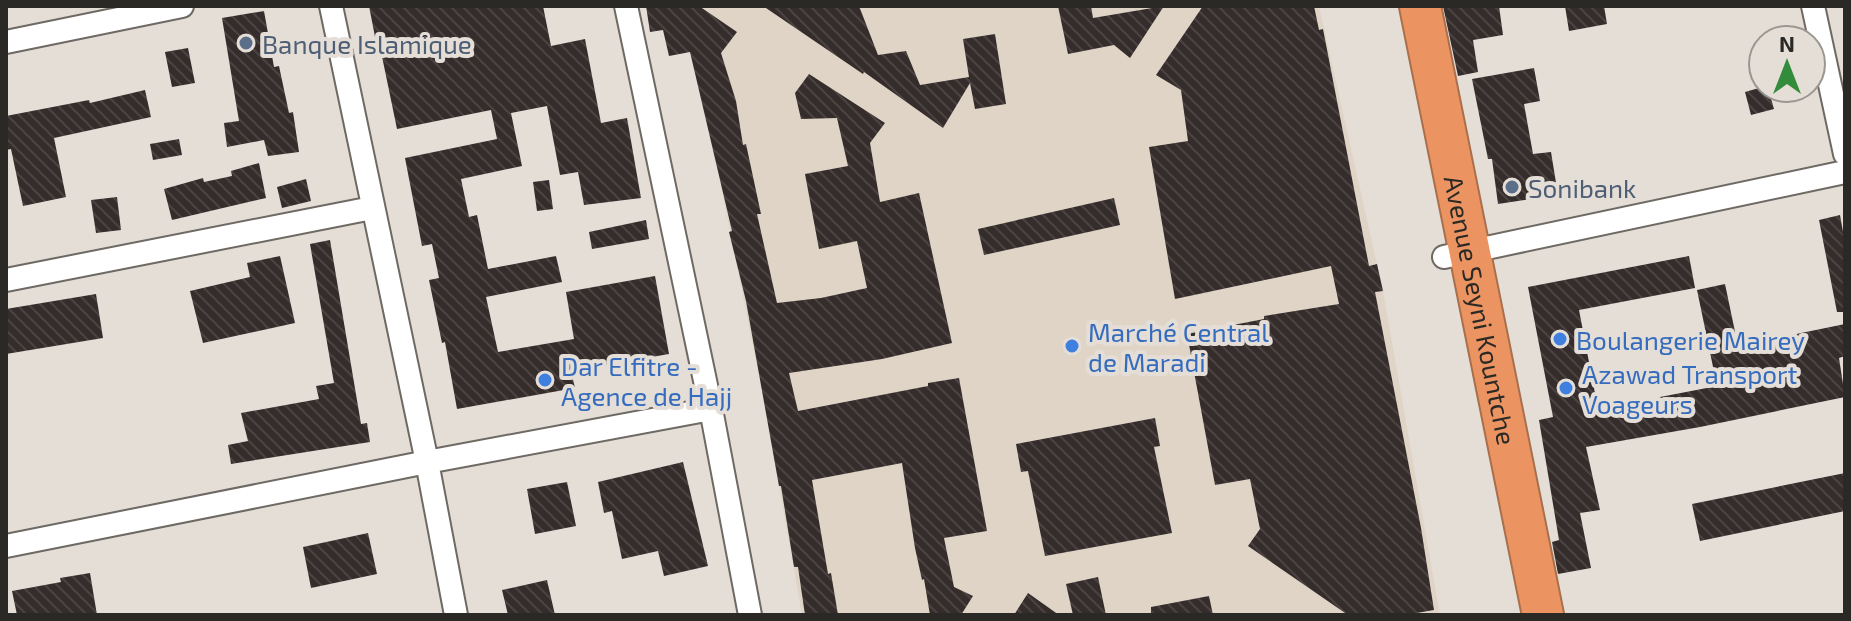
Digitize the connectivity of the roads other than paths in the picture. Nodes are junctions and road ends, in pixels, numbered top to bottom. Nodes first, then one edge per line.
1 (182, 6) edge
2 (331, 6) edge
3 (626, 6) edge
4 (1395, 6) edge
5 (1420, 6) edge
6 (1813, 6) edge
7 (6, 42) edge
8 (1845, 154) edge
9 (1845, 172) edge
10 (372, 208) junction
11 (1455, 254) junction
12 (6, 280) edge
13 (711, 409) junction
14 (427, 462) junction
15 (6, 546) edge
16 (456, 615) edge
17 (750, 615) edge
18 (1517, 615) edge
19 (1543, 615) edge

1 - 7 street
2 - 10 street
3 - 13 street
4 - 11 highway, Avenue Seyni Kountche
5 - 11 highway, Avenue Seyni Kountche
6 - 8 street
9 - 11 street
10 - 12 street
10 - 14 street
11 - 18 highway, Avenue Seyni Kountche
11 - 19 highway, Avenue Seyni Kountche
13 - 14 street
13 - 17 street
14 - 15 street
14 - 16 street

